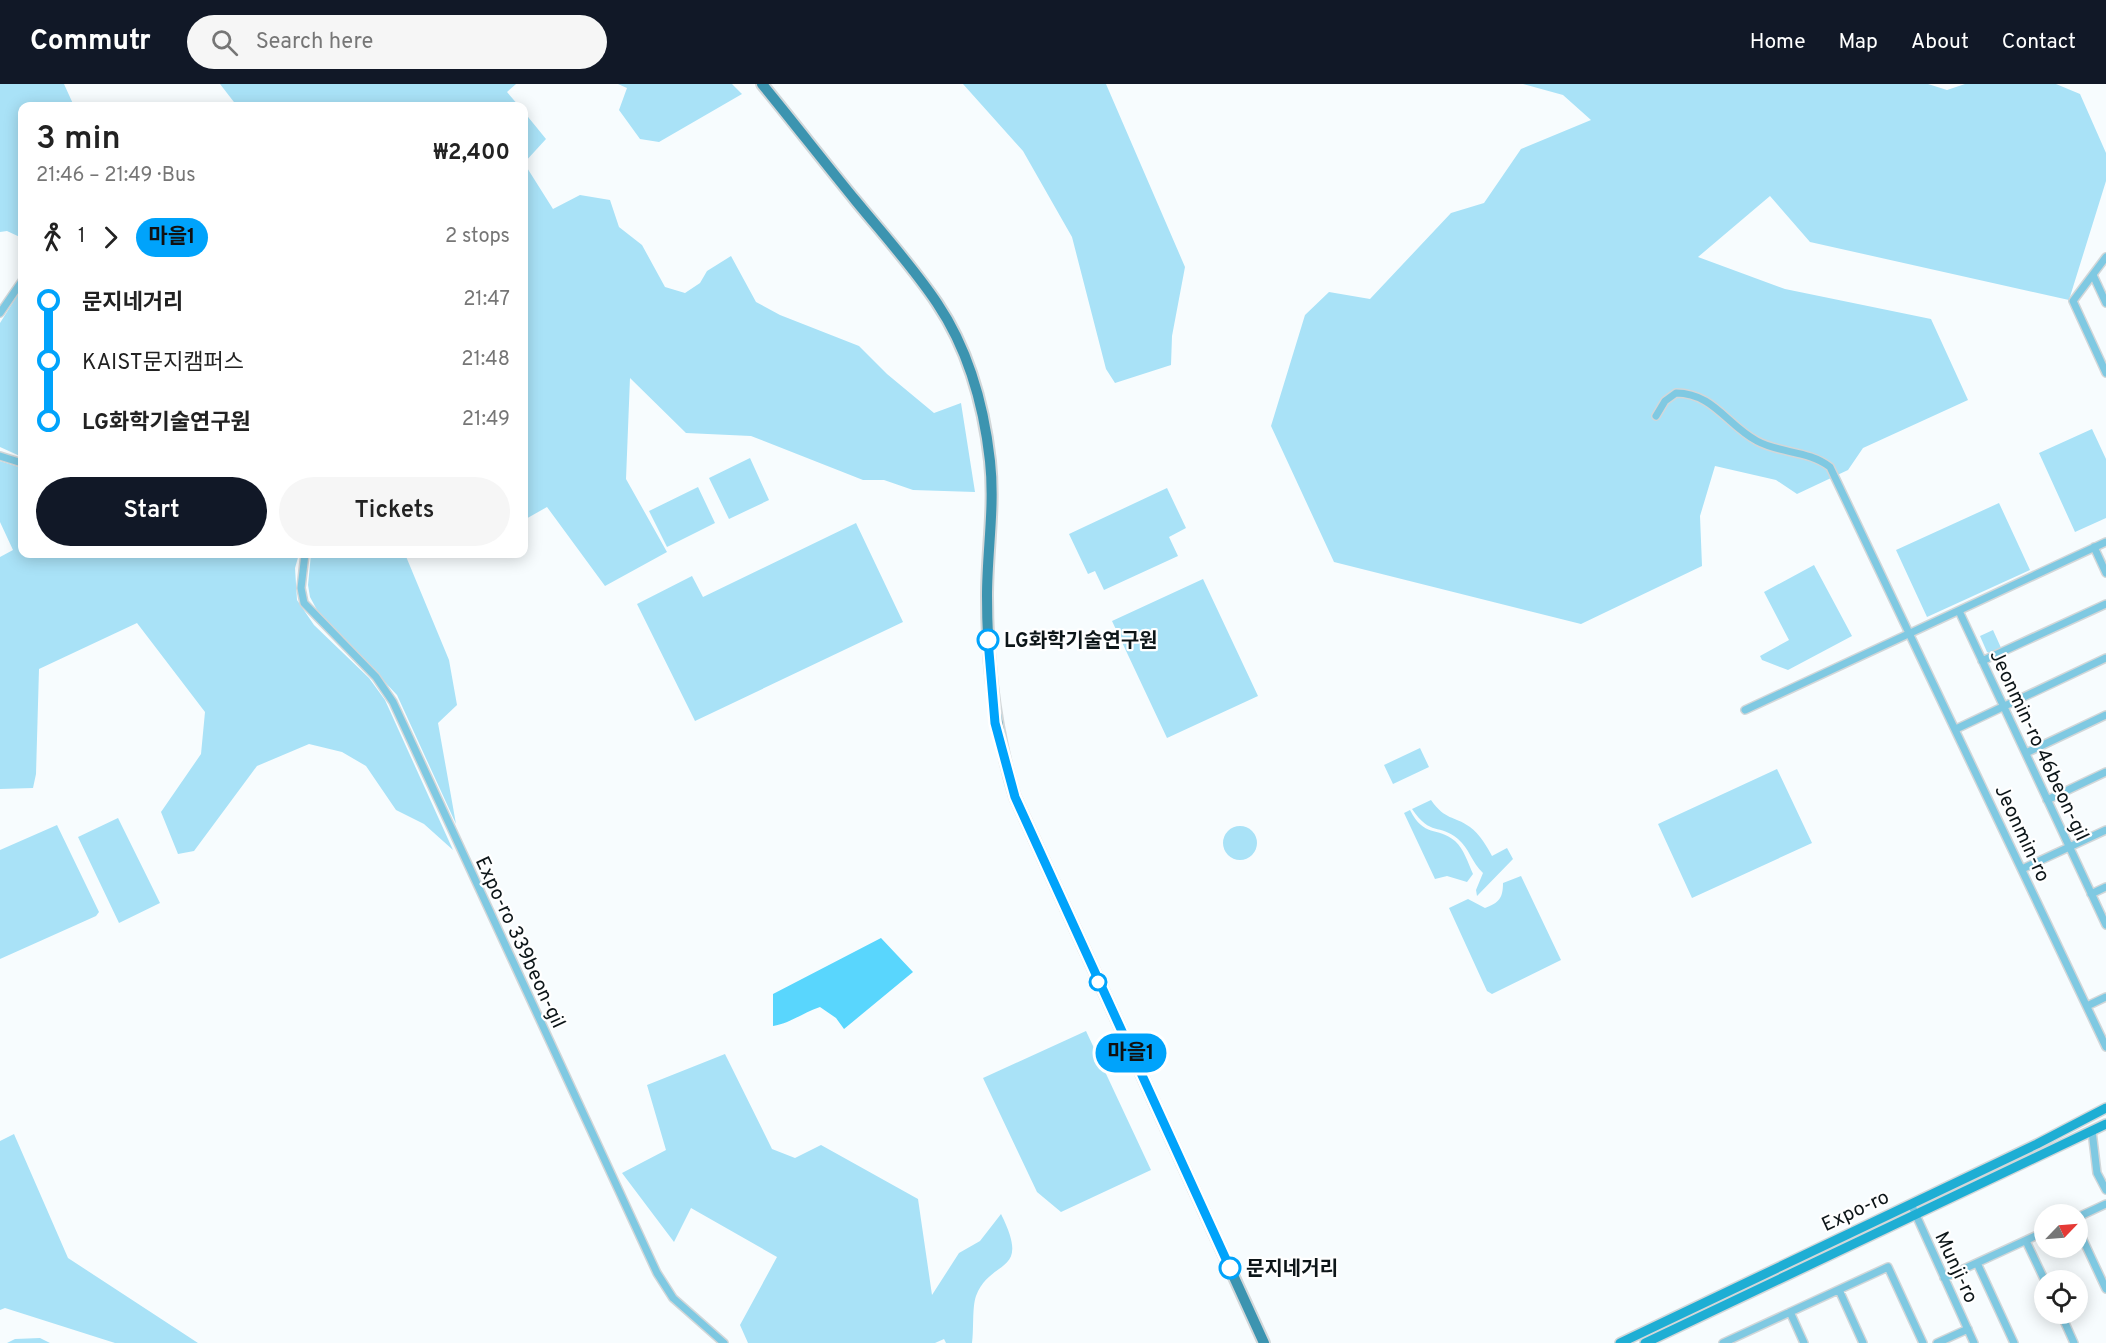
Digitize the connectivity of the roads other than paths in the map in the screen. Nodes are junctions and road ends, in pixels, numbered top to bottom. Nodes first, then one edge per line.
1 (762, 84) edge
2 (2106, 257) edge
3 (2093, 275) junction
4 (18, 287) edge
5 (2106, 303) edge
6 (0, 313) edge
7 (2106, 373) edge
8 (1656, 416) dead end
9 (0, 456) edge
10 (18, 463) edge
11 (2106, 542) edge
12 (2094, 547) junction
13 (304, 558) edge
14 (2106, 573) edge
15 (2106, 604) edge
16 (1959, 611) junction
17 (1911, 633) junction
18 (2106, 658) edge
19 (1982, 661) junction
20 (2004, 706) junction
21 (1744, 710) dead end
22 (2106, 715) edge
23 (1956, 729) junction
24 (2026, 753) junction
25 (2106, 772) edge
26 (2047, 800) junction
27 (2106, 830) edge
28 (2070, 847) junction
29 (2022, 869) junction
30 (2106, 887) edge
31 (2091, 894) junction
32 (2106, 926) edge
33 (2106, 997) edge
34 (2086, 1006) junction
35 (2106, 1047) edge
36 (2106, 1108) edge
37 (2106, 1124) edge
38 (2092, 1131) junction
39 (2106, 1190) edge
40 (1911, 1204) junction
41 (2106, 1204) edge
42 (2088, 1212) edge
43 (1916, 1215) junction
44 (2034, 1237) edge
45 (2026, 1241) junction
46 (2088, 1250) edge
47 (1977, 1263) junction
48 (2040, 1270) edge
49 (1944, 1278) junction
50 (2106, 1289) edge
51 (1839, 1290) junction
52 (1790, 1312) junction
53 (2065, 1324) edge
54 (1968, 1329) junction
55 (724, 1343) edge
56 (1264, 1343) edge
57 (1620, 1343) edge
58 (1645, 1343) edge
59 (1724, 1343) edge
60 (1804, 1343) edge
61 (1863, 1343) edge
62 (1923, 1343) edge
63 (1937, 1343) edge
64 (1974, 1343) edge
65 (2014, 1343) edge
66 (2074, 1343) edge

1 - 56 main road
2 - 3 street
3 - 5 street
3 - 7 street
4 - 6 street
8 - 17 street, Jeonmin-ro
9 - 10 street
11 - 12 street
12 - 14 street
12 - 16 street
13 - 55 street, Expo-ro 339beon-gil
15 - 19 street
16 - 17 street
16 - 19 street, Jeonmin-ro 46beon-gil
17 - 21 street
17 - 23 street, Jeonmin-ro
18 - 20 street
19 - 20 street, Jeonmin-ro 46beon-gil
20 - 23 street
20 - 24 street, Jeonmin-ro 46beon-gil
22 - 24 street
23 - 29 street, Jeonmin-ro
24 - 26 street, Jeonmin-ro 46beon-gil
25 - 26 street
26 - 28 street, Jeonmin-ro 46beon-gil
27 - 28 street
28 - 29 street
28 - 31 street, Jeonmin-ro 46beon-gil
29 - 34 street, Jeonmin-ro
30 - 31 street
31 - 32 street, Jeonmin-ro 46beon-gil
33 - 34 street
34 - 35 street, Jeonmin-ro
36 - 40 main road, Expo-ro
37 - 38 main road, Expo-ro
38 - 39 street
38 - 43 main road, Expo-ro
40 - 43 street, Munji-ro
40 - 57 main road, Expo-ro
41 - 42 street
43 - 49 street, Munji-ro
43 - 58 main road, Expo-ro
44 - 45 street
45 - 47 street
45 - 48 street
46 - 50 street
47 - 49 street
47 - 65 street
49 - 54 street, Munji-ro
51 - 52 street
51 - 61 street
51 - 62 street
52 - 59 street
52 - 60 street
53 - 66 street
54 - 63 street
54 - 64 street, Munji-ro

